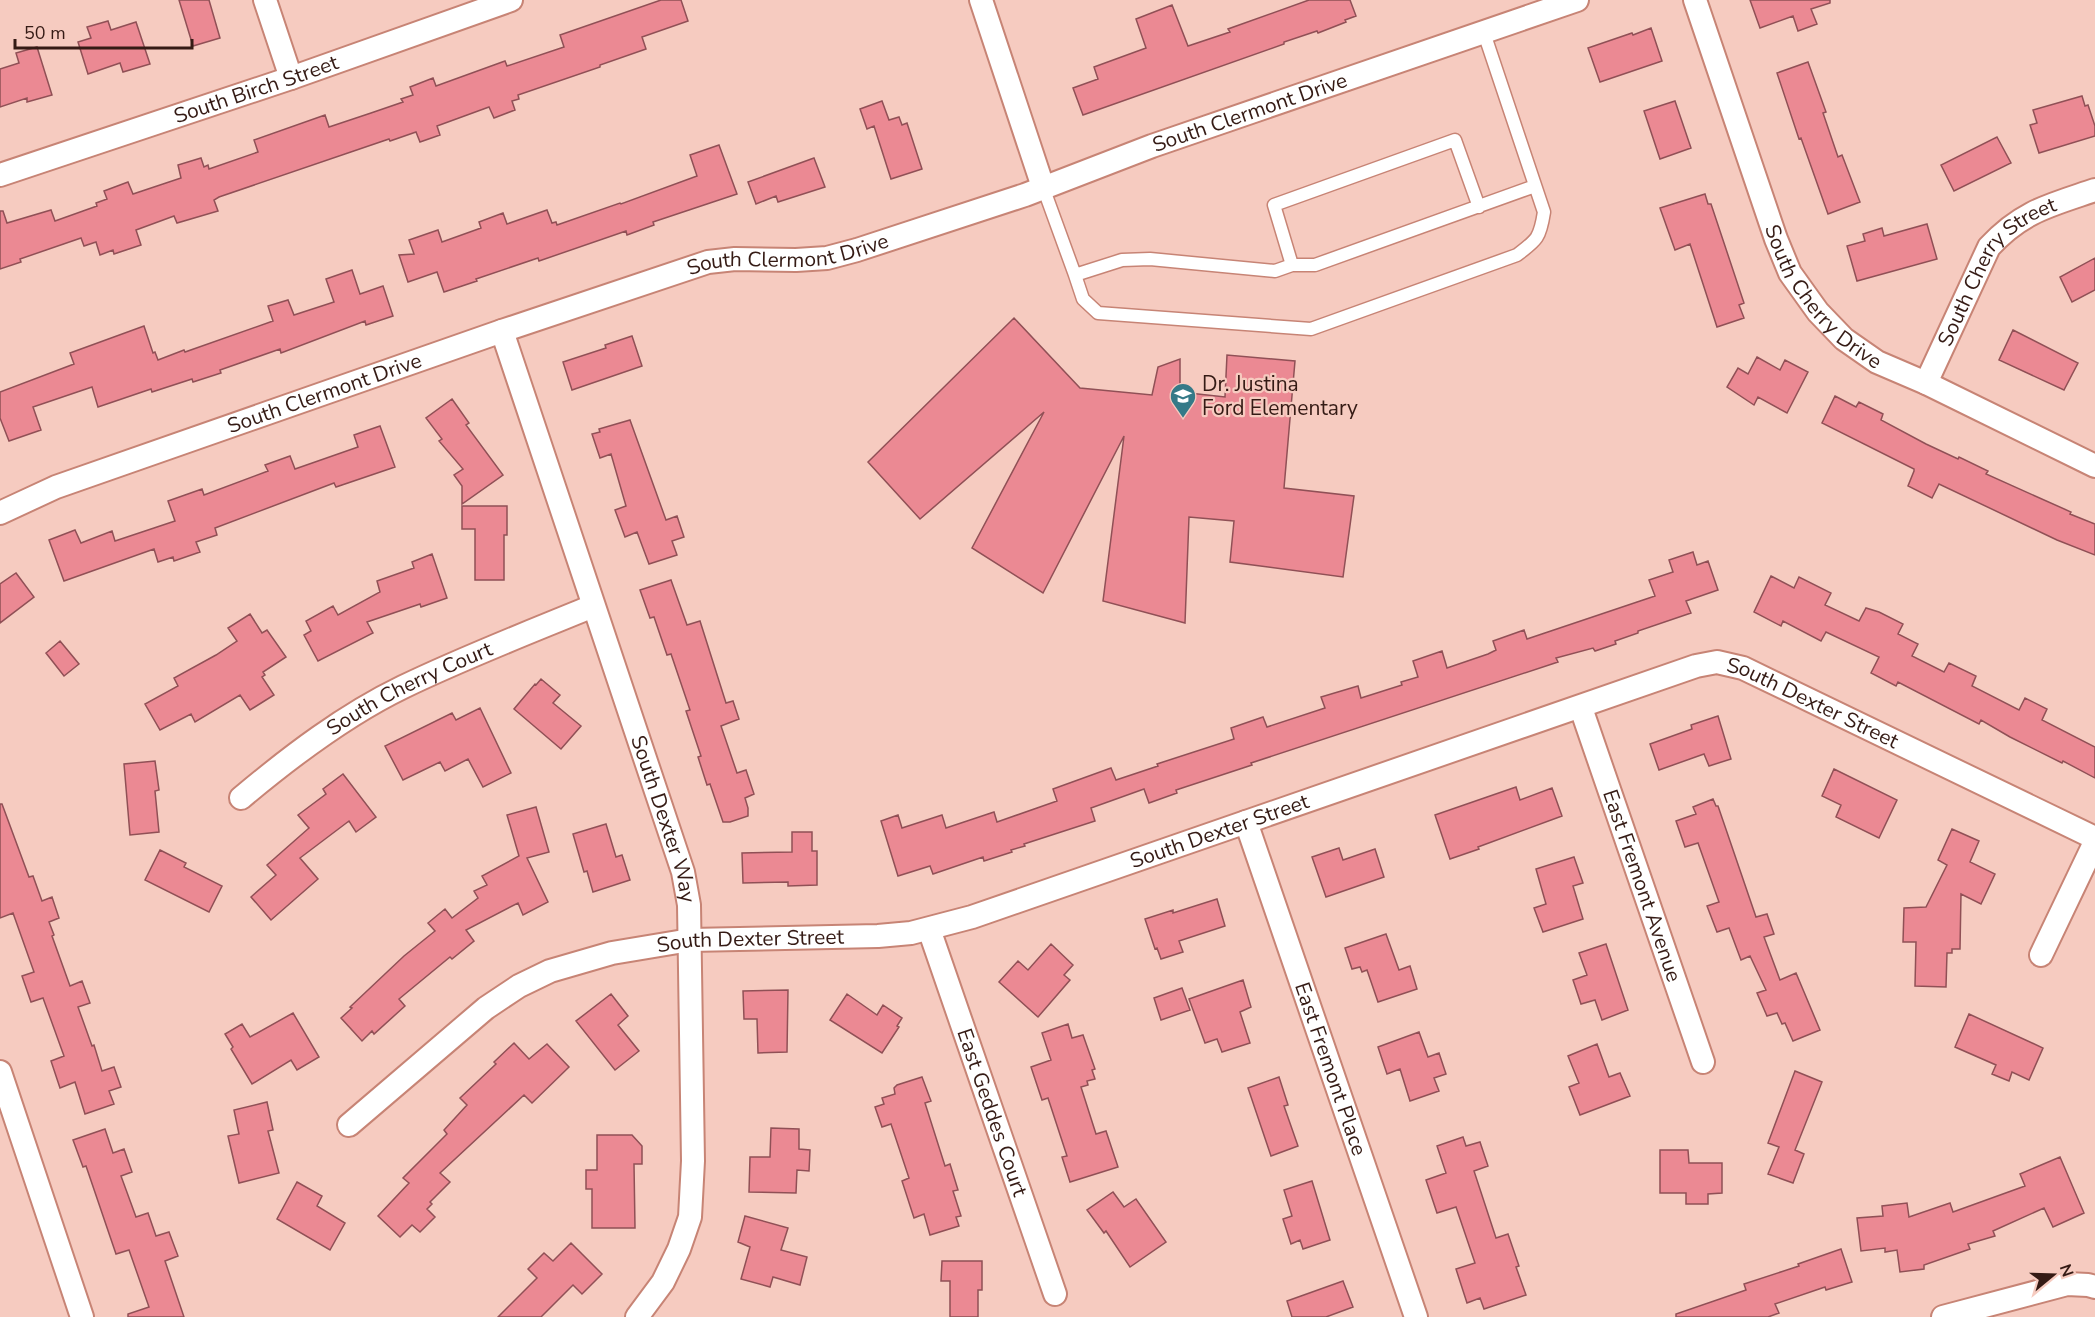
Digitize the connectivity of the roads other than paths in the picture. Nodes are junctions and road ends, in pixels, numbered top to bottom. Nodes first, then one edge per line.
1 (265, 0) edge
2 (511, 0) edge
3 (981, 0) edge
4 (1577, 0) edge
5 (1695, 0) edge
6 (1484, 33) junction
7 (291, 78) junction
8 (0, 174) edge
9 (1535, 186) junction
10 (1043, 187) junction
11 (2095, 190) edge
12 (1479, 207) junction
13 (1292, 265) junction
14 (1075, 275) junction
15 (502, 331) junction
16 (1926, 383) junction
17 (2095, 466) edge
18 (0, 513) edge
19 (593, 606) junction
20 (1581, 708) junction
21 (241, 798) dead end
22 (1246, 822) junction
23 (2095, 840) edge
24 (929, 929) junction
25 (690, 940) junction
26 (2041, 955) dead end
27 (1703, 1062) dead end
28 (0, 1072) edge
29 (349, 1125) dead end
30 (2095, 1287) edge
31 (1055, 1294) dead end
32 (641, 1316) edge
33 (82, 1317) edge
34 (1416, 1317) edge
35 (1943, 1317) edge

1 - 7 street
2 - 7 street, South Birch Street
3 - 10 street
4 - 6 street, South Clermont Drive
5 - 16 street, South Cherry Drive
6 - 9 lane
6 - 10 street, South Clermont Drive
7 - 8 street, South Birch Street
9 - 12 lane
9 - 14 lane
10 - 14 lane
10 - 15 street, South Clermont Drive
11 - 16 street, South Cherry Street
12 - 13 lane
12 - 13 lane
13 - 14 lane
15 - 18 street, South Clermont Drive
15 - 19 street, South Dexter Way
16 - 17 street, South Cherry Drive
19 - 21 street, South Cherry Court
19 - 25 street, South Dexter Way
20 - 22 street, South Dexter Street
20 - 23 street, South Dexter Street
20 - 27 street, East Fremont Avenue
22 - 24 street, South Dexter Street
22 - 34 street, East Fremont Place
23 - 26 street
24 - 25 street, South Dexter Street
24 - 31 street, East Geddes Court
25 - 29 street, South Dexter Street
25 - 32 street, South Dexter Way
28 - 33 street
30 - 35 street

